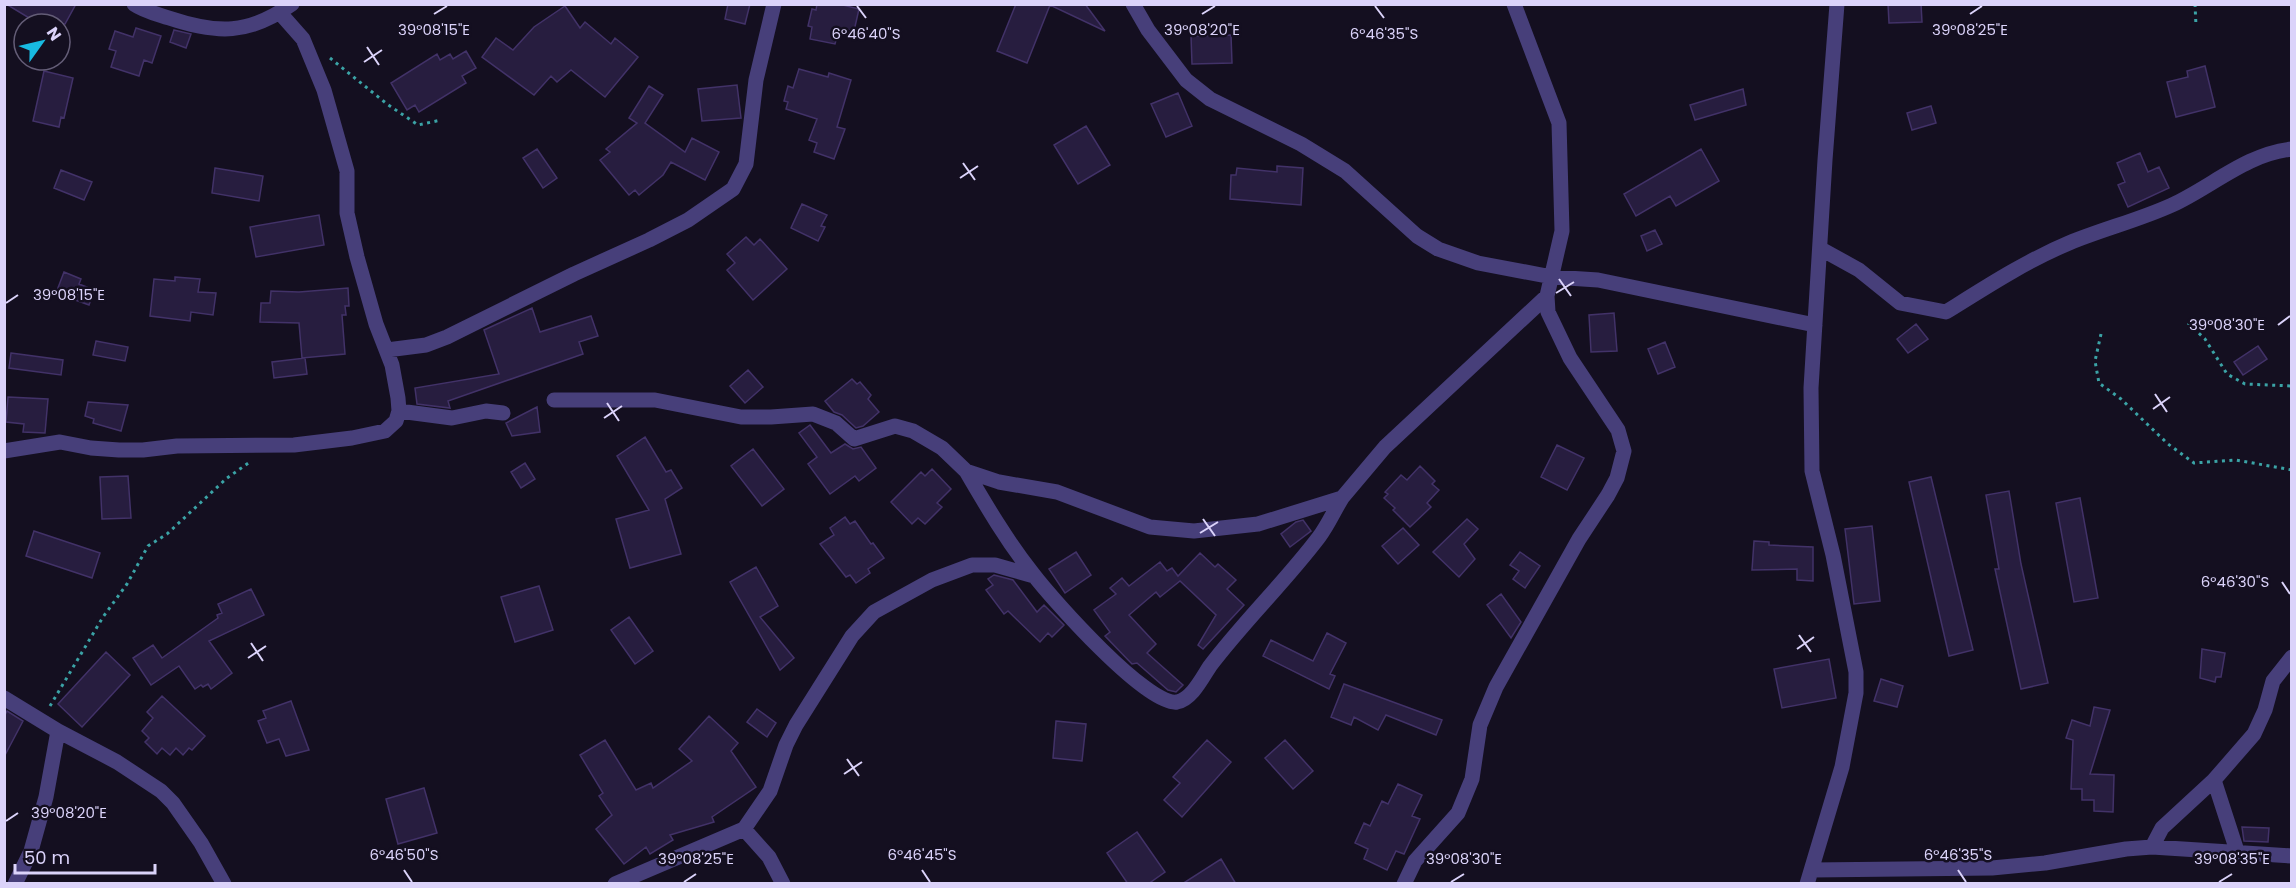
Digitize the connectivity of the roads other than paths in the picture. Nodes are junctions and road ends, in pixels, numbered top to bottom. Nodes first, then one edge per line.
1 (134, 4) edge
2 (774, 4) edge
3 (1132, 4) edge
4 (1514, 4) edge
5 (1837, 4) edge
6 (286, 9) edge
7 (2292, 149) edge
8 (1821, 249) junction
9 (1552, 278) junction
10 (1547, 296) junction
11 (1815, 325) junction
12 (387, 350) junction
13 (554, 400) dead end
14 (399, 411) junction
15 (503, 413) dead end
16 (4, 451) edge
17 (966, 471) junction
18 (1342, 498) junction
19 (1034, 576) junction
20 (2292, 657) edge
21 (4, 698) edge
22 (58, 731) junction
23 (2214, 780) junction
24 (744, 829) junction
25 (2152, 847) junction
26 (2237, 851) junction
27 (2292, 856) edge
28 (1810, 877) edge
29 (15, 884) edge
30 (224, 884) edge
31 (615, 884) edge
32 (783, 884) edge
33 (1404, 884) edge

1 - 6 street
2 - 12 street
3 - 9 street
4 - 9 street
5 - 8 street
6 - 12 street
7 - 8 street
8 - 11 street
9 - 10 street
9 - 11 street
10 - 18 street
10 - 33 street
11 - 28 street
12 - 14 street
13 - 17 street
14 - 15 street
14 - 16 street
17 - 18 street
17 - 19 street
18 - 19 street
19 - 24 street
20 - 23 street
21 - 22 street
22 - 29 street
22 - 30 street
23 - 25 street
23 - 26 street
24 - 31 street
24 - 32 street
25 - 26 street
25 - 28 street
26 - 27 street

